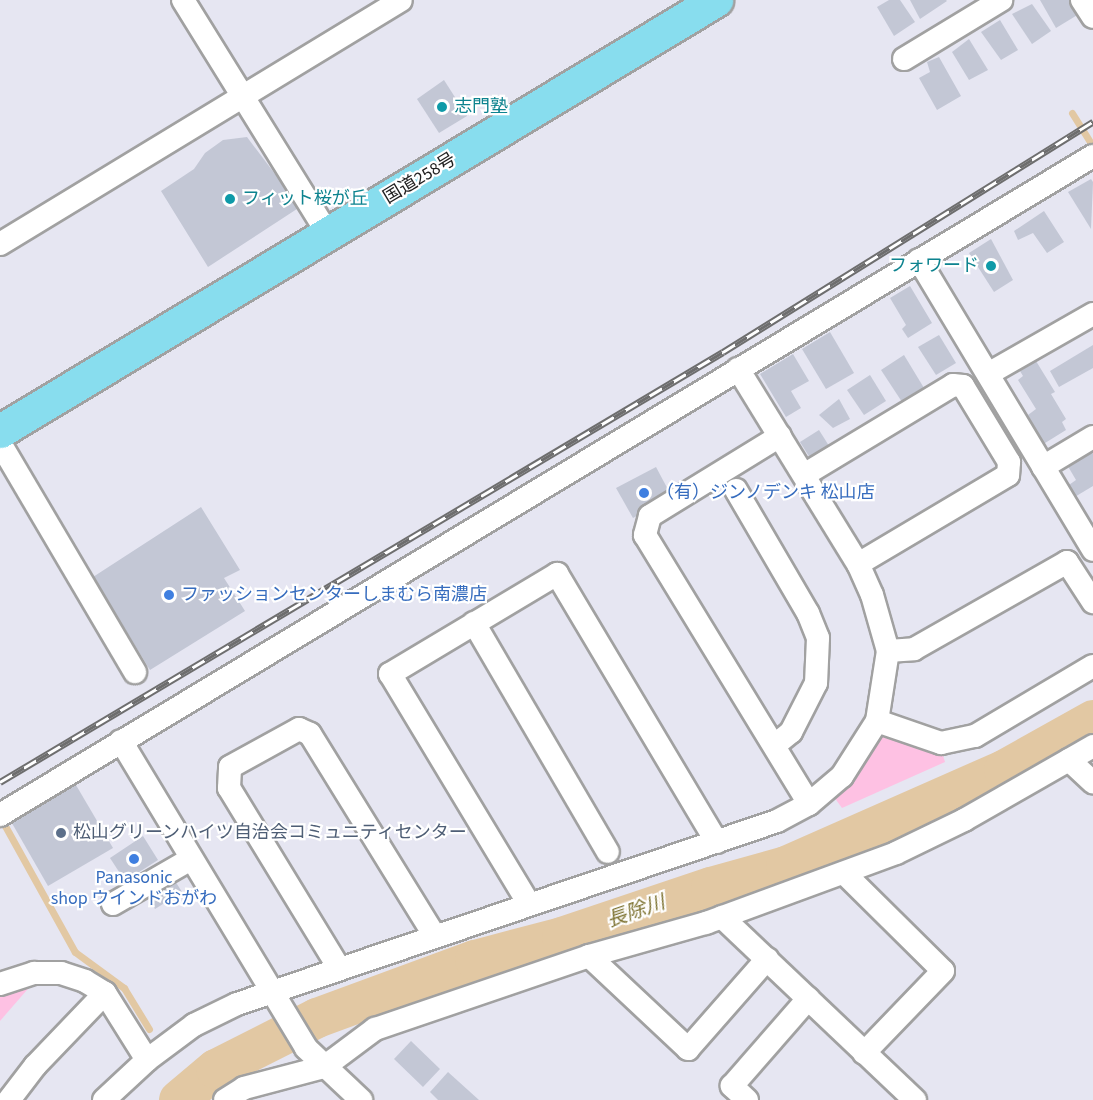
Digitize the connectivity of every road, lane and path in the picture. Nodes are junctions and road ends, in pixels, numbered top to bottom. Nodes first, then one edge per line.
1 (183, 0) edge
2 (402, 0) edge
3 (716, 0) edge
4 (1001, 0) edge
5 (1082, 0) edge
6 (1093, 17) edge
7 (904, 59) dead end
8 (244, 97) junction
9 (1089, 159) edge
10 (328, 234) junction
11 (0, 244) edge
12 (919, 260) junction
13 (1093, 314) edge
14 (738, 369) junction
15 (988, 375) junction
16 (0, 431) edge
17 (780, 436) junction
18 (1093, 437) edge
19 (0, 443) edge
20 (1043, 467) junction
21 (804, 475) junction
22 (736, 490) dead end
23 (1093, 550) edge
24 (858, 564) junction
25 (1093, 602) edge
26 (474, 623) junction
27 (888, 651) junction
28 (1093, 666) edge
29 (135, 672) dead end
30 (877, 721) junction
31 (121, 741) junction
32 (775, 745) junction
33 (1093, 746) edge
34 (1069, 760) junction
35 (1093, 782) edge
36 (809, 804) junction
37 (0, 815) edge
38 (717, 842) junction
39 (608, 852) dead end
40 (191, 859) junction
41 (844, 873) junction
42 (113, 904) dead end
43 (529, 904) junction
44 (722, 917) junction
45 (435, 936) junction
46 (589, 956) junction
47 (766, 959) junction
48 (339, 968) junction
49 (0, 984) edge
50 (105, 993) junction
51 (808, 999) junction
52 (276, 1000) junction
53 (864, 1053) junction
54 (147, 1060) junction
55 (324, 1067) junction
56 (9, 1100) edge
57 (104, 1100) edge
58 (225, 1100) edge
59 (361, 1100) edge
60 (747, 1100) edge
61 (915, 1100) edge

1 - 8 street
2 - 8 street
3 - 10 highway, 国道258号
4 - 7 street
5 - 6 street
8 - 10 street
8 - 11 street
9 - 12 street
10 - 16 highway, 国道258号
12 - 14 street
12 - 15 street
13 - 15 street
14 - 17 street
14 - 31 street
15 - 20 street
17 - 21 street
17 - 32 street
18 - 20 street
19 - 29 street
20 - 23 street
21 - 24 street
21 - 24 street
22 - 32 street
24 - 27 street
25 - 27 street
26 - 38 street
26 - 39 street
26 - 43 street
27 - 30 street
28 - 30 street
30 - 36 street
31 - 37 street
31 - 40 street
32 - 36 street
33 - 34 street
34 - 35 street
34 - 41 street
36 - 38 street
38 - 43 street
40 - 42 street
40 - 52 street
41 - 44 street
41 - 53 street
43 - 45 street
44 - 46 street
44 - 47 street
45 - 48 street
45 - 48 street
46 - 47 street
46 - 55 street
47 - 51 street
48 - 52 street
49 - 50 street
50 - 54 street
50 - 56 street
51 - 53 street
51 - 60 street
52 - 54 street
52 - 55 street
53 - 61 street
54 - 57 street
55 - 58 street
55 - 59 street

